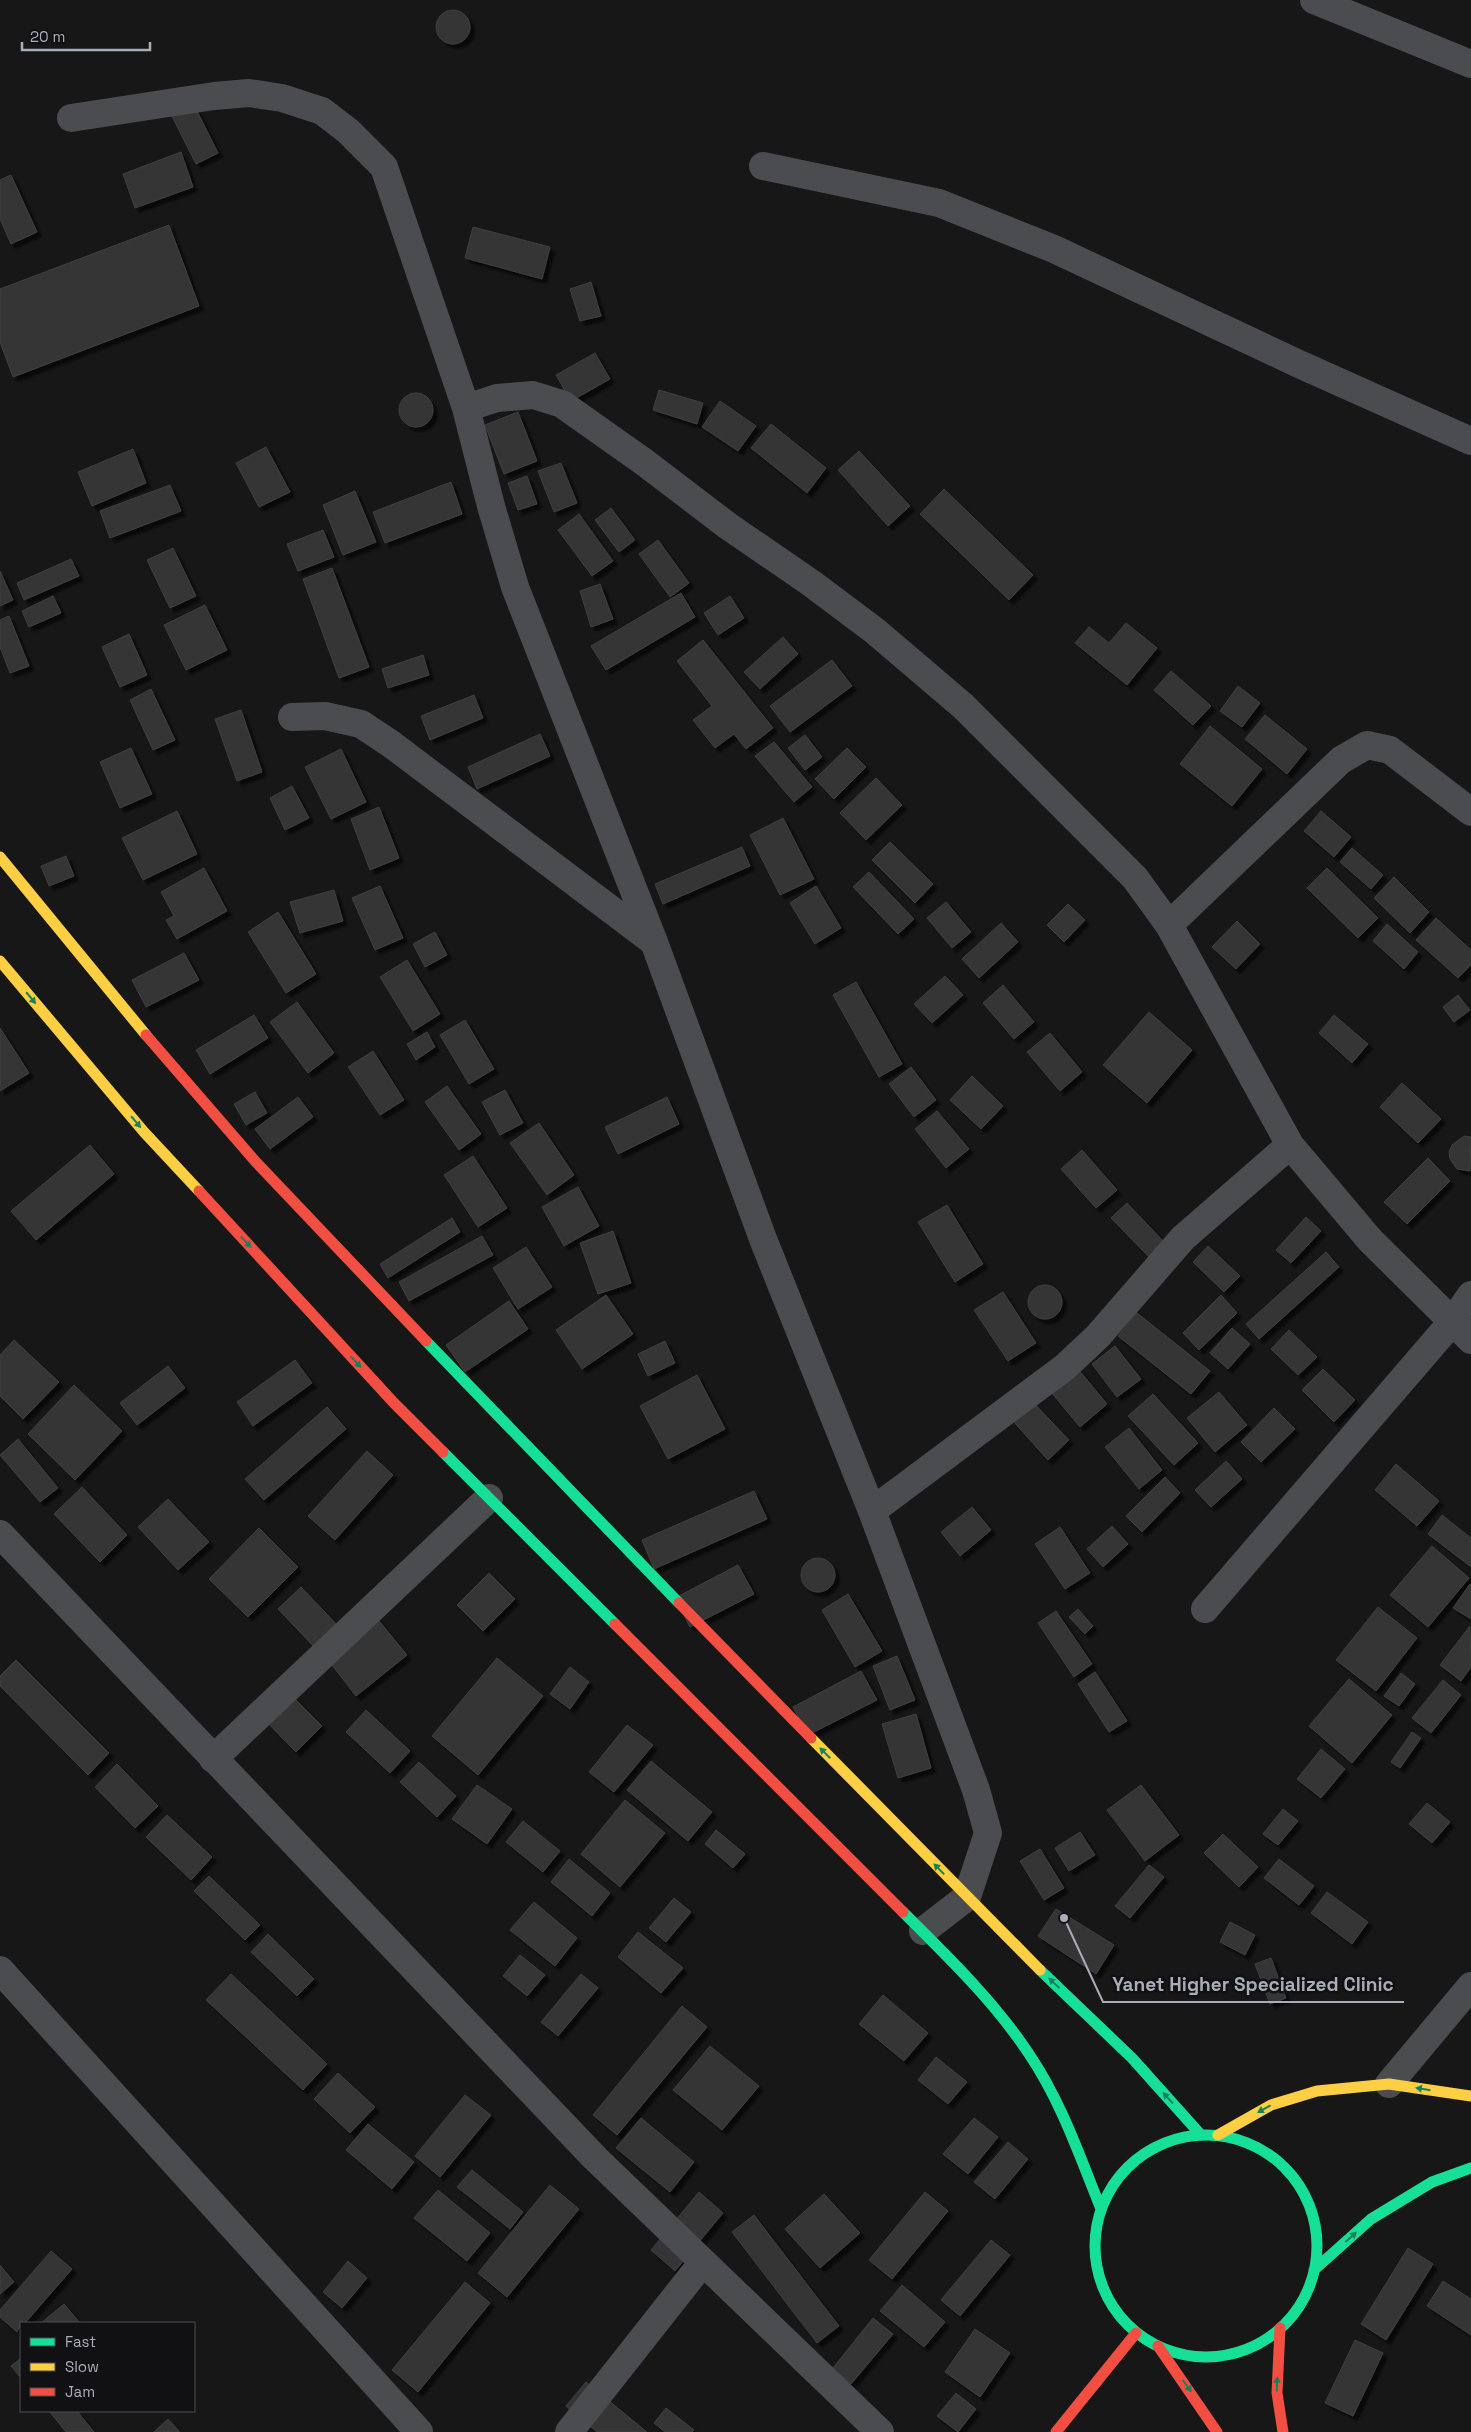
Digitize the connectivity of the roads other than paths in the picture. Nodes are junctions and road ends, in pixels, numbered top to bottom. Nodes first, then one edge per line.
1 (1314, 0) edge
2 (1471, 64) edge
3 (71, 118) dead end
4 (763, 166) dead end
5 (466, 408) junction
6 (1471, 441) edge
7 (292, 718) dead end
8 (1471, 812) edge
9 (0, 857) edge
10 (1168, 925) junction
11 (654, 942) junction
12 (0, 961) edge
13 (1290, 1146) junction
14 (1471, 1296) edge
15 (1461, 1331) edge
16 (489, 1498) junction
17 (872, 1511) junction
18 (0, 1534) edge
19 (1205, 1609) dead end
20 (213, 1759) junction
21 (967, 1897) junction
22 (923, 1932) junction
23 (0, 1970) edge
24 (1471, 1986) edge
25 (1389, 2084) junction
26 (1471, 2096) edge
27 (1201, 2135) junction
28 (1218, 2135) junction
29 (1471, 2168) edge
30 (1101, 2209) junction
31 (703, 2262) junction
32 (1314, 2270) junction
33 (1280, 2328) junction
34 (1136, 2333) junction
35 (1158, 2346) junction
36 (419, 2432) edge
37 (569, 2432) edge
38 (880, 2432) edge
39 (1056, 2432) edge
40 (1216, 2432) edge
41 (1283, 2432) edge

1 - 2 street
3 - 5 street
4 - 6 street
5 - 10 street
5 - 11 street
7 - 11 street
8 - 10 street
21 -> 9 main road
10 - 13 street
11 - 17 street
12 -> 16 main road
13 - 15 street
13 - 17 street
14 - 15 street
15 - 19 street
16 - 20 street
16 - 22 main road
17 - 21 street
18 - 20 street
20 - 31 street
21 - 22 street
27 -> 21 main road
22 - 30 main road
23 - 36 street
24 - 25 street
26 -> 25 main road
25 -> 28 main road
27 - 28 main road
27 - 30 main road
28 - 32 main road
32 -> 29 main road
30 - 34 main road
31 - 37 street
31 - 38 street
32 - 33 main road
33 - 35 main road
41 -> 33 main road
34 - 35 main road
34 - 39 main road
35 -> 40 main road

